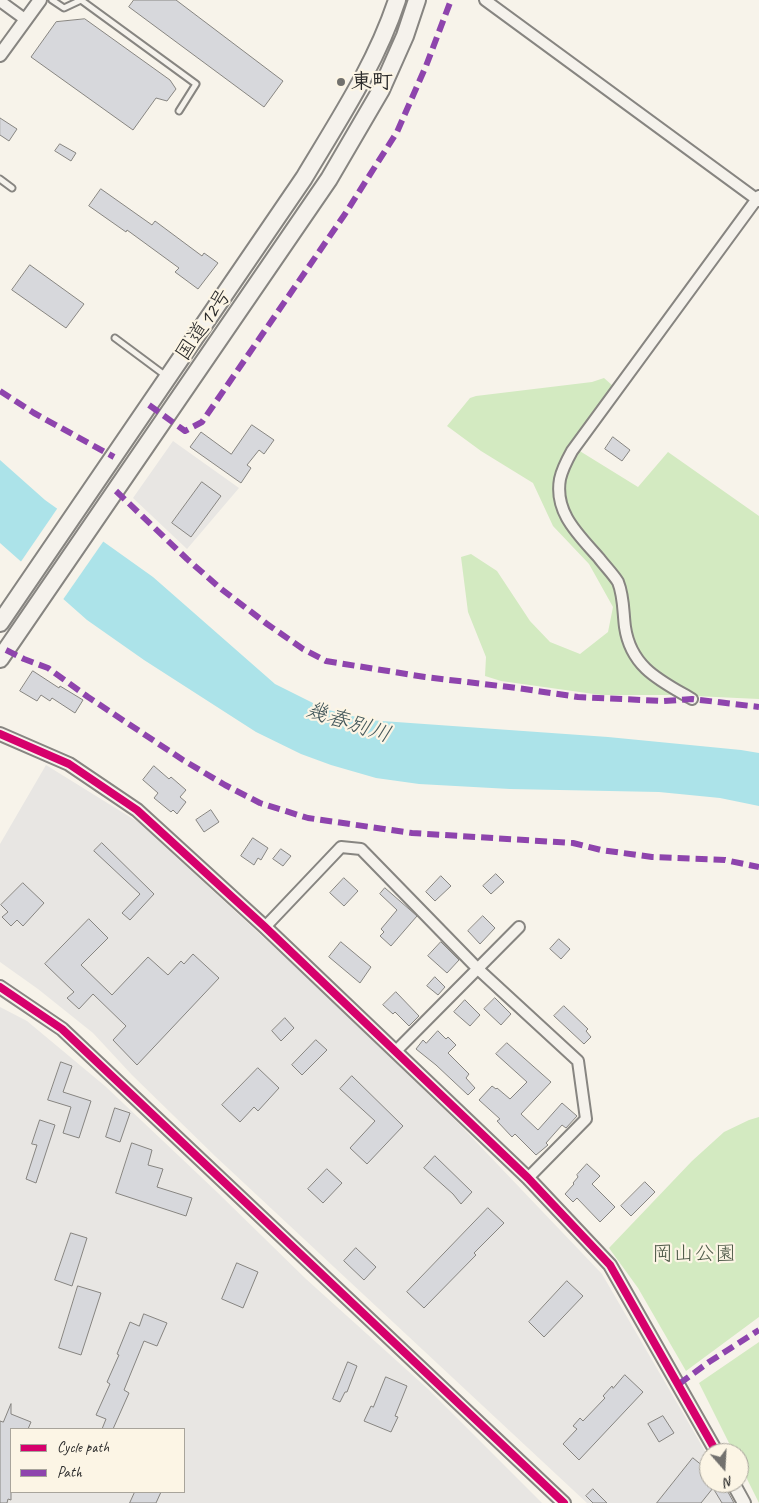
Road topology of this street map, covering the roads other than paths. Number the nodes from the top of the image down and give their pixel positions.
1 (40, 0) edge
2 (52, 0) edge
3 (397, 0) edge
4 (417, 0) edge
5 (485, 0) edge
6 (0, 1) edge
7 (26, 20) junction
8 (0, 55) edge
9 (179, 111) dead end
10 (0, 179) edge
11 (12, 188) dead end
12 (758, 199) edge
13 (115, 338) dead end
14 (168, 377) junction
15 (2, 619) edge
16 (0, 659) edge
17 (692, 700) dead end
18 (0, 734) edge
19 (265, 927) junction
20 (520, 927) dead end
21 (478, 969) junction
22 (0, 987) edge
23 (396, 1051) junction
24 (528, 1178) junction
25 (711, 1443) edge
26 (564, 1503) edge

1 - 7 street
2 - 9 lane
3 - 14 highway, 国道12号
4 - 16 highway, 国道12号
5 - 12 street
6 - 7 street
7 - 8 street
10 - 11 lane
12 - 17 street
13 - 14 lane
14 - 15 highway, 国道12号
18 - 19 street
19 - 21 street
19 - 23 street
20 - 21 street
21 - 23 street
21 - 24 street
22 - 26 street
23 - 24 street
24 - 25 street

